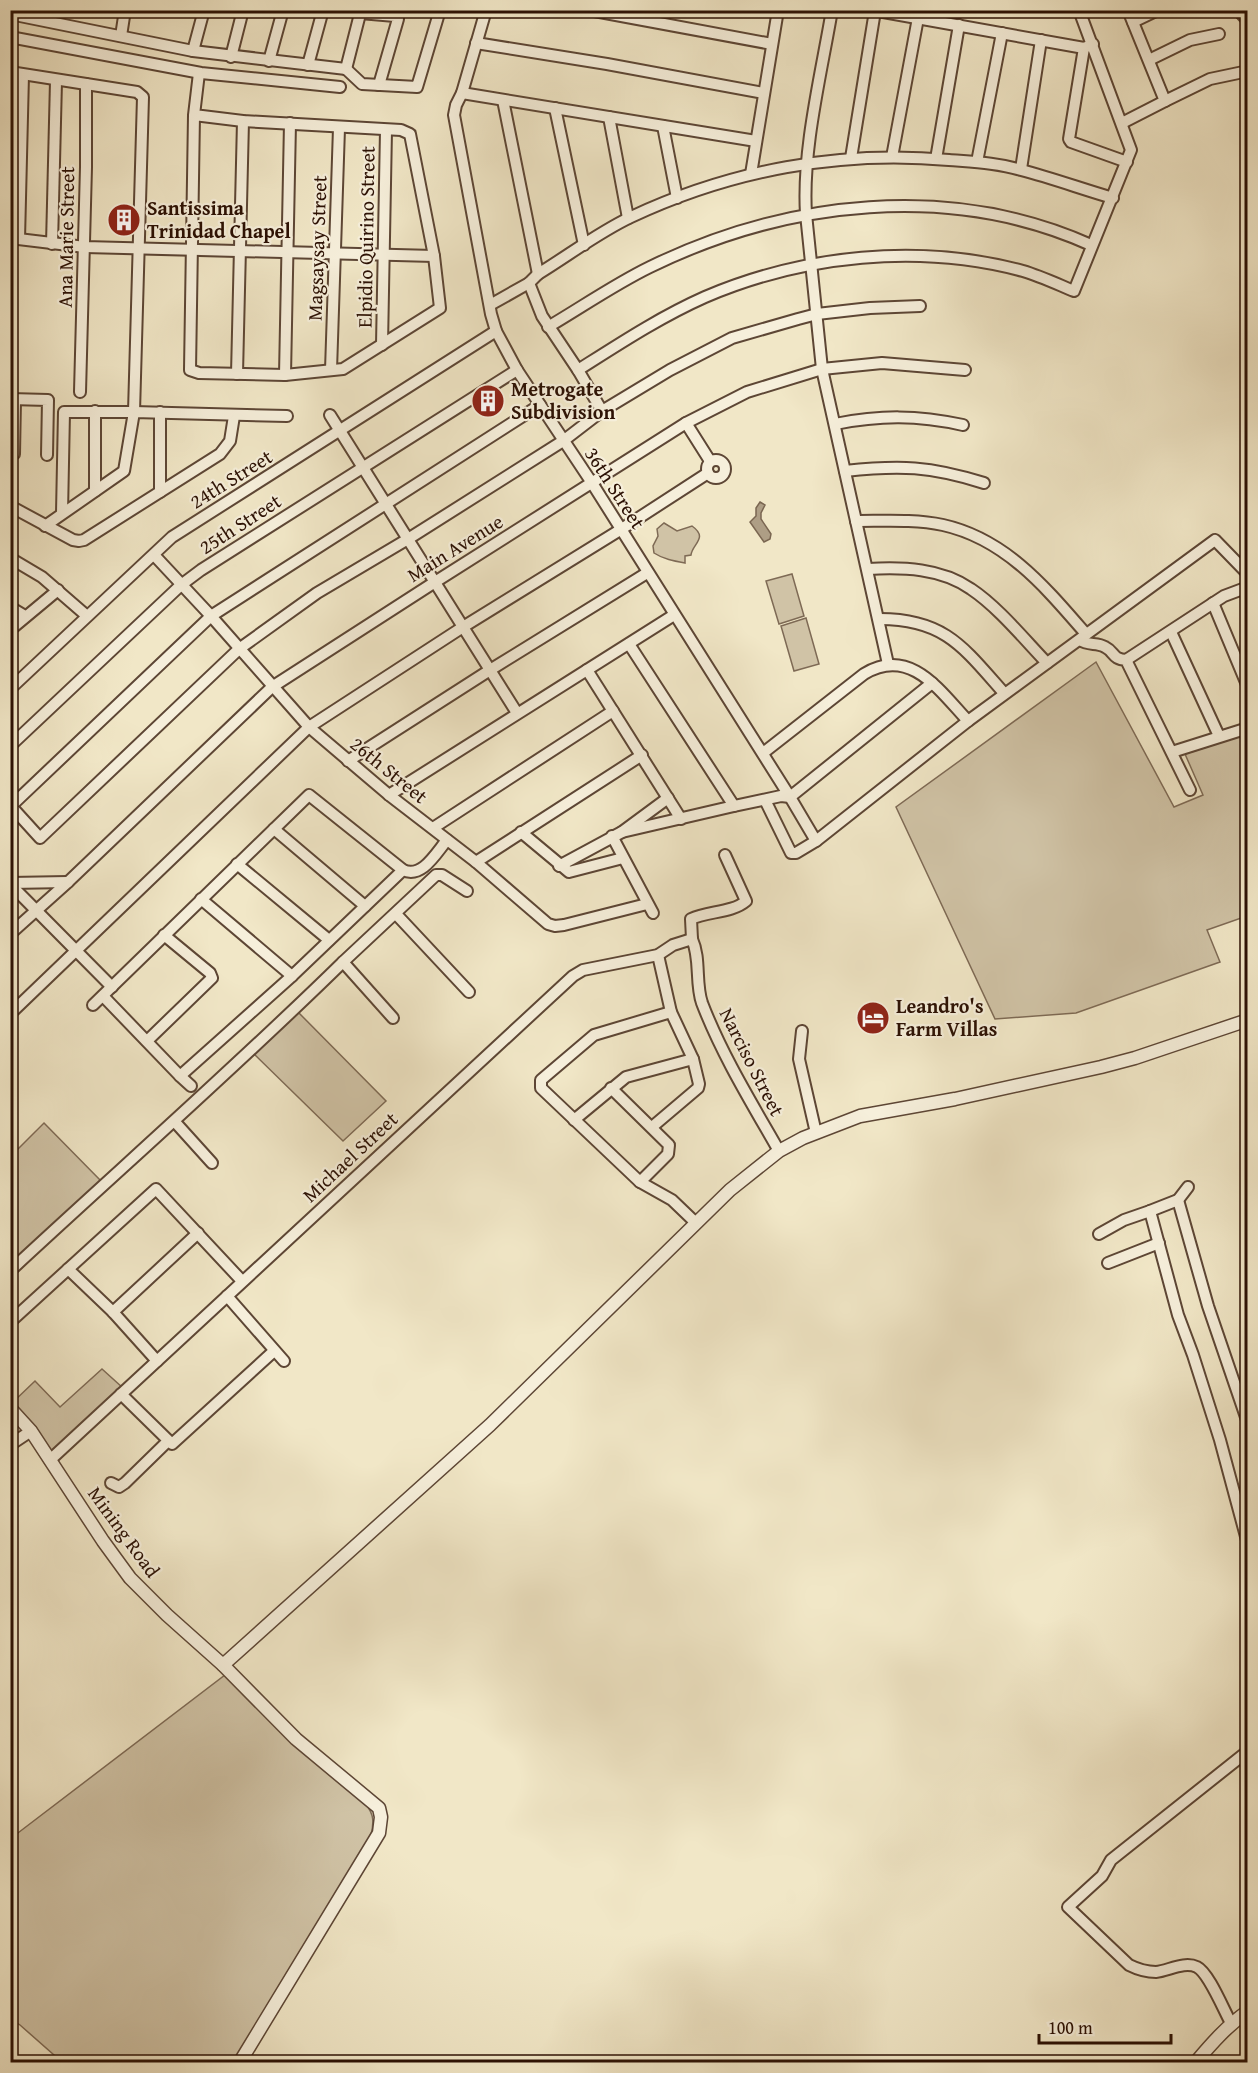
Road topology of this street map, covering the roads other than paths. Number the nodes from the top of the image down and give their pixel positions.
1 (126, 10) edge
2 (204, 10) edge
3 (243, 10) edge
4 (283, 10) edge
5 (323, 10) edge
6 (440, 10) edge
7 (486, 10) edge
8 (590, 10) edge
9 (778, 10) edge
10 (832, 10) edge
11 (1079, 10) edge
12 (1128, 10) edge
13 (1158, 10) edge
14 (1238, 10) edge
15 (874, 11) edge
16 (360, 12) edge
17 (10, 15) edge
18 (46, 16) edge
19 (918, 18) junction
20 (1248, 21) edge
21 (1133, 22) junction
22 (959, 25) junction
23 (1002, 33) junction
24 (1219, 34) dead end
25 (121, 36) junction
26 (10, 37) edge
27 (1041, 40) junction
28 (476, 44) junction
29 (772, 44) junction
30 (1088, 46) junction
31 (194, 51) junction
32 (231, 57) junction
33 (1149, 60) junction
34 (269, 61) junction
35 (308, 65) junction
36 (346, 69) junction
37 (1248, 71) edge
38 (10, 72) edge
39 (199, 73) junction
40 (23, 75) junction
41 (56, 81) junction
42 (86, 84) junction
43 (379, 85) junction
44 (340, 87) dead end
45 (462, 93) junction
46 (764, 93) junction
47 (503, 100) junction
48 (1165, 101) junction
49 (555, 108) junction
50 (194, 115) junction
51 (609, 117) junction
52 (243, 121) junction
53 (290, 123) junction
54 (1122, 123) junction
55 (663, 126) junction
56 (339, 128) junction
57 (386, 130) junction
58 (756, 141) junction
59 (892, 157) junction
60 (851, 158) junction
61 (936, 159) junction
62 (977, 162) junction
63 (1128, 162) junction
64 (806, 163) junction
65 (1021, 169) junction
66 (751, 174) junction
67 (677, 198) junction
68 (1113, 198) junction
69 (806, 214) junction
70 (628, 218) junction
71 (15, 238) edge
72 (52, 244) junction
73 (584, 245) junction
74 (84, 246) junction
75 (1091, 246) junction
76 (139, 248) junction
77 (192, 249) junction
78 (241, 251) junction
79 (289, 252) junction
80 (335, 253) junction
81 (384, 255) junction
82 (434, 256) junction
83 (812, 265) junction
84 (538, 274) junction
85 (529, 283) junction
86 (490, 305) junction
87 (920, 306) dead end
88 (817, 314) junction
89 (548, 327) junction
90 (496, 331) junction
91 (382, 345) junction
92 (822, 369) junction
93 (331, 370) junction
94 (517, 370) junction
95 (578, 370) junction
96 (964, 370) dead end
97 (237, 374) junction
98 (285, 375) junction
99 (80, 392) dead end
100 (13, 400) edge
101 (540, 405) junction
102 (95, 411) junction
103 (602, 411) junction
104 (134, 412) junction
105 (160, 412) junction
106 (330, 415) dead end
107 (234, 416) junction
108 (287, 416) dead end
109 (686, 423) junction
110 (835, 424) junction
111 (963, 425) dead end
112 (340, 431) junction
113 (563, 441) junction
114 (14, 454) dead end
115 (47, 454) dead end
116 (710, 461) junction
117 (363, 467) junction
118 (844, 471) junction
119 (708, 473) junction
120 (592, 483) junction
121 (984, 483) dead end
122 (95, 491) junction
123 (160, 492) junction
124 (386, 503) junction
125 (10, 506) edge
126 (62, 513) junction
127 (856, 521) junction
128 (45, 526) junction
129 (620, 530) junction
130 (408, 539) junction
131 (154, 555) junction
132 (10, 558) edge
133 (868, 569) junction
134 (647, 573) junction
135 (1248, 574) edge
136 (435, 582) junction
137 (181, 585) junction
138 (1248, 587) edge
139 (58, 590) junction
140 (1213, 603) junction
141 (10, 607) edge
142 (674, 615) junction
143 (26, 616) junction
144 (87, 616) junction
145 (211, 616) junction
146 (880, 620) junction
147 (463, 627) junction
148 (10, 630) edge
149 (1171, 632) junction
150 (1083, 637) junction
151 (629, 644) junction
152 (238, 649) junction
153 (1126, 660) junction
154 (1047, 663) junction
155 (888, 664) junction
156 (490, 670) junction
157 (587, 670) junction
158 (932, 683) junction
159 (272, 687) junction
160 (1248, 687) edge
161 (10, 689) edge
162 (1004, 693) junction
163 (613, 711) junction
164 (517, 713) junction
165 (968, 720) junction
166 (309, 727) junction
167 (1248, 728) edge
168 (1219, 736) junction
169 (10, 746) edge
170 (1172, 752) junction
171 (763, 753) junction
172 (642, 755) junction
173 (348, 762) junction
174 (1190, 790) dead end
175 (389, 795) junction
176 (790, 797) junction
177 (669, 798) junction
178 (765, 800) junction
179 (11, 805) edge
180 (734, 806) junction
181 (681, 819) junction
182 (433, 828) junction
183 (274, 829) junction
184 (521, 832) junction
185 (617, 834) junction
186 (447, 840) junction
187 (816, 841) junction
188 (725, 855) dead end
189 (623, 858) junction
190 (476, 862) junction
191 (237, 864) junction
192 (559, 866) junction
193 (403, 870) junction
194 (68, 882) junction
195 (10, 883) edge
196 (467, 891) dead end
197 (201, 899) junction
198 (365, 906) junction
199 (37, 910) junction
200 (396, 914) junction
201 (10, 925) edge
202 (11, 934) edge
203 (164, 935) junction
204 (692, 939) junction
205 (329, 940) junction
206 (77, 951) junction
207 (658, 955) junction
208 (343, 963) junction
209 (292, 976) junction
210 (112, 987) junction
211 (469, 992) dead end
212 (103, 996) junction
213 (93, 1005) dead end
214 (671, 1011) junction
215 (10, 1014) edge
216 (393, 1018) dead end
217 (1248, 1020) edge
218 (802, 1031) dead end
219 (147, 1041) junction
220 (693, 1059) junction
221 (180, 1076) junction
222 (191, 1086) dead end
223 (611, 1088) junction
224 (574, 1120) junction
225 (175, 1122) junction
226 (652, 1127) junction
227 (816, 1132) junction
228 (779, 1151) junction
229 (212, 1163) dead end
230 (640, 1182) junction
231 (1188, 1187) dead end
232 (1178, 1200) junction
233 (1150, 1211) junction
234 (696, 1224) junction
235 (198, 1233) junction
236 (1100, 1234) dead end
237 (1160, 1243) junction
238 (1108, 1263) dead end
239 (68, 1269) junction
240 (10, 1271) edge
241 (242, 1281) junction
242 (227, 1296) junction
243 (113, 1312) junction
244 (10, 1322) edge
245 (274, 1351) junction
246 (157, 1361) junction
247 (284, 1361) dead end
248 (121, 1394) junction
249 (10, 1408) edge
250 (1248, 1424) edge
251 (31, 1431) junction
252 (168, 1441) junction
253 (10, 1445) edge
254 (50, 1460) junction
255 (111, 1483) dead end
256 (1248, 1544) edge
257 (223, 1665) junction
258 (1248, 1751) edge
259 (1248, 2011) edge
260 (1231, 2023) junction
261 (240, 2062) edge
262 (1196, 2062) edge

1 - 25 street
2 - 31 street
3 - 32 street
4 - 34 street
5 - 35 street
6 - 43 street
7 - 28 street, 36th Street
8 - 29 street
9 - 29 street
10 - 64 street
11 - 30 street
12 - 21 street
13 - 21 street
14 - 20 street
15 - 19 street
15 - 60 street
16 - 36 street
16 - 43 street
17 - 18 street
18 - 25 street
19 - 22 street
19 - 59 street
21 - 33 street
22 - 23 street
22 - 61 street
23 - 27 street
23 - 62 street
24 - 33 street
25 - 31 street
26 - 39 street
27 - 30 street
27 - 65 street
28 - 45 street, 36th Street
28 - 46 street
29 - 46 street
30 - 54 street
30 - 63 street
31 - 32 street
32 - 34 street
33 - 48 street
34 - 35 street
35 - 36 street
36 - 43 street
37 - 48 street
38 - 40 street
39 - 44 street
39 - 50 street
40 - 41 street
40 - 71 street
41 - 42 street
41 - 72 street
42 - 74 street, Ana Marie Street
42 - 76 street
45 - 47 street
45 - 86 street, 36th Street
46 - 58 street
47 - 49 street
47 - 84 street
48 - 54 street
49 - 51 street
49 - 73 street
50 - 52 street
50 - 77 street
51 - 55 street
51 - 70 street
52 - 53 street
52 - 78 street
53 - 56 street
53 - 79 street
54 - 63 street
55 - 58 street
55 - 67 street
56 - 57 street
56 - 80 street, Magsaysay Street
57 - 81 street, Elpidio Quirino Street
57 - 82 street
58 - 66 street
59 - 60 street
59 - 61 street
60 - 64 street
61 - 62 street
62 - 65 street
63 - 68 street
64 - 66 street
64 - 69 street
65 - 68 street
66 - 67 street
67 - 70 street
68 - 75 street
69 - 75 street
69 - 83 street
69 - 89 street
70 - 73 street
71 - 72 street
72 - 74 street
73 - 84 street
74 - 76 street
74 - 99 street, Ana Marie Street
75 - 83 street
76 - 77 street
76 - 104 street
77 - 78 street
77 - 97 street
78 - 79 street
78 - 97 street
79 - 80 street
79 - 98 street
80 - 81 street
80 - 93 street, Magsaysay Street
81 - 82 street
81 - 91 street, Elpidio Quirino Street
82 - 91 street
83 - 88 street
83 - 95 street
84 - 85 street
85 - 86 street
85 - 89 street
86 - 90 street, 36th Street
87 - 88 street
88 - 92 street
88 - 103 street
89 - 95 street
90 - 94 street, 36th Street
90 - 112 street, 24th Street
91 - 93 street
92 - 96 street, Main Avenue
92 - 109 street, Main Avenue
92 - 110 street
93 - 98 street
94 - 101 street, 36th Street
94 - 117 street, 25th Street
95 - 103 street
97 - 98 street
100 - 114 street
100 - 115 street
101 - 113 street, 36th Street
101 - 124 street
102 - 104 street
102 - 122 street
102 - 126 street
103 - 113 street
104 - 105 street
104 - 122 street
105 - 107 street
105 - 123 street
106 - 112 street
107 - 108 street
107 - 123 street
109 - 116 street
109 - 120 street, Main Avenue
110 - 111 street
110 - 118 street
112 - 117 street
112 - 131 street, 24th Street
113 - 120 street, 36th Street
113 - 130 street
116 - 119 street
116 - 119 street
117 - 124 street
117 - 137 street, 25th Street
118 - 121 street
118 - 127 street
119 - 129 street
120 - 129 street, 36th Street
120 - 136 street, Main Avenue
122 - 126 street
123 - 128 street
124 - 130 street
124 - 145 street
125 - 128 street
126 - 128 street
127 - 133 street
127 - 150 street
129 - 134 street, 36th Street
129 - 147 street
130 - 136 street
130 - 152 street
131 - 137 street, 26th Street
131 - 144 street, 24th Street
132 - 139 street
133 - 146 street
133 - 154 street
134 - 142 street, 36th Street
134 - 156 street
135 - 150 street
136 - 147 street
136 - 159 street, Main Avenue
137 - 145 street, 26th Street
137 - 169 street, 25th Street
138 - 140 street
139 - 143 street
139 - 144 street
140 - 149 street
140 - 160 street
141 - 143 street
142 - 151 street
142 - 171 street, 36th Street
143 - 148 street
144 - 161 street, 24th Street
145 - 152 street, 26th Street
145 - 179 street
146 - 155 street
146 - 162 street
147 - 156 street
147 - 166 street
149 - 153 street
149 - 168 street
150 - 153 street
150 - 154 street
151 - 157 street
151 - 180 street
152 - 159 street, 26th Street
152 - 179 street
153 - 170 street
154 - 162 street
155 - 158 street
155 - 171 street
156 - 164 street
156 - 173 street
157 - 163 street
157 - 164 street
158 - 165 street
158 - 176 street
159 - 166 street, 26th Street
159 - 194 street, Main Avenue
162 - 165 street
163 - 172 street
163 - 182 street
164 - 175 street
165 - 187 street
166 - 173 street, 26th Street
166 - 206 street
167 - 168 street
168 - 170 street
170 - 174 street
171 - 176 street, 36th Street
172 - 177 street
172 - 184 street
173 - 175 street, 26th Street
175 - 182 street, 26th Street
176 - 178 street
176 - 187 street, 36th Street
177 - 181 street
177 - 185 street
178 - 180 street
178 - 187 street
180 - 181 street
181 - 185 street
182 - 186 street, 26th Street
183 - 191 street
183 - 193 street
183 - 198 street
184 - 190 street
184 - 192 street
185 - 189 street
185 - 192 street
186 - 190 street, 26th Street
186 - 193 street
188 - 204 street
189 - 190 street, 26th Street
189 - 192 street
191 - 197 street
191 - 205 street
193 - 198 street
194 - 195 street
194 - 199 street, Main Avenue
195 - 199 street
196 - 200 street
197 - 203 street
197 - 209 street
198 - 205 street
199 - 202 street, Main Avenue
199 - 206 street
200 - 208 street
200 - 211 street
201 - 202 street
203 - 210 street
203 - 219 street
204 - 207 street, Michael Street
204 - 228 street, Narciso Street
205 - 209 street
206 - 210 street
206 - 215 street
207 - 214 street
207 - 241 street, Michael Street
208 - 216 street
208 - 225 street
209 - 221 street
210 - 212 street
212 - 213 street
212 - 219 street
214 - 220 street
214 - 224 street
217 - 227 street
218 - 227 street
219 - 221 street
220 - 223 street
220 - 226 street
221 - 222 street
223 - 224 street
223 - 226 street
224 - 230 street
225 - 229 street
225 - 240 street
226 - 230 street
227 - 228 street
228 - 234 street
230 - 234 street
231 - 232 street
232 - 233 street
232 - 250 street
233 - 236 street
233 - 237 street
234 - 257 street
235 - 239 street
235 - 241 street
235 - 243 street
237 - 238 street
237 - 256 street
239 - 243 street
239 - 244 street
241 - 242 street, Michael Street
242 - 245 street
242 - 246 street, Michael Street
243 - 246 street
245 - 247 street
245 - 252 street
246 - 248 street, Michael Street
248 - 252 street
248 - 254 street, Michael Street
249 - 251 street, Mining Road
251 - 253 street
251 - 254 street, Mining Road
252 - 255 street
254 - 257 street, Mining Road
257 - 261 street, Mining Road
258 - 260 street
259 - 260 street
260 - 262 street

